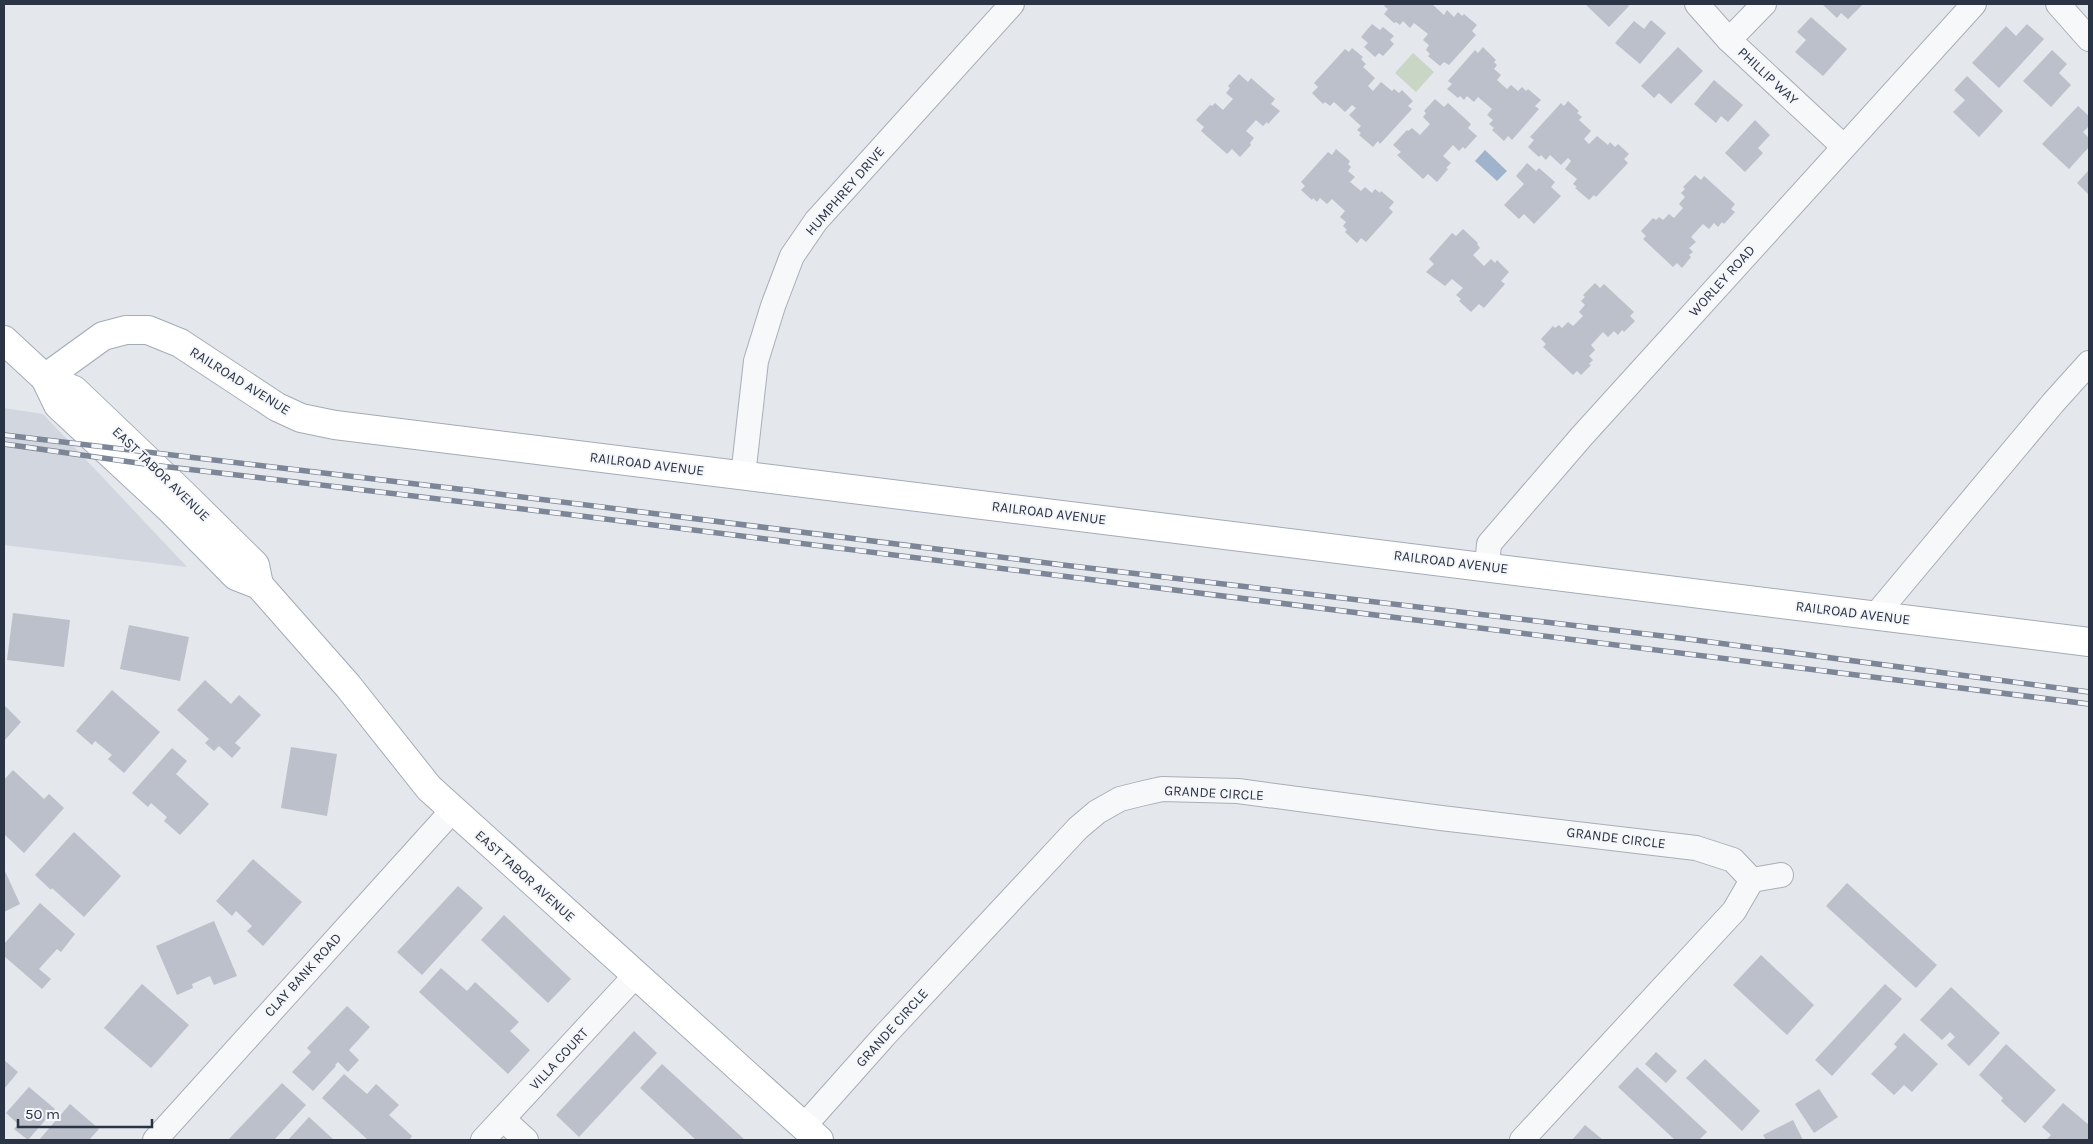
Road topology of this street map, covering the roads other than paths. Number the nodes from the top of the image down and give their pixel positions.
1 (1012, 4) edge
2 (1697, 4) edge
3 (1764, 4) edge
4 (1974, 4) edge
5 (2058, 4) edge
6 (2089, 39) edge
7 (1729, 40) junction
8 (1843, 146) junction
9 (4, 340) edge
10 (2089, 363) edge
11 (45, 378) junction
12 (743, 476) junction
13 (1487, 566) junction
14 (1875, 616) junction
15 (2089, 642) edge
16 (452, 811) junction
17 (1781, 875) dead end
18 (1752, 880) junction
19 (635, 976) junction
20 (503, 1119) junction
21 (811, 1133) edge
22 (155, 1140) edge
23 (483, 1140) edge
24 (526, 1140) edge
25 (1522, 1140) edge

1 - 12 street, HUMPHREY DRIVE
2 - 7 street, PHILLIP WAY
3 - 7 street
4 - 8 street, WORLEY ROAD
5 - 6 street
7 - 8 street, PHILLIP WAY
8 - 13 street, WORLEY ROAD
9 - 11 main road, EAST TABOR AVENUE
10 - 14 street
11 - 12 main road, RAILROAD AVENUE
11 - 16 main road, EAST TABOR AVENUE
12 - 13 main road, RAILROAD AVENUE
13 - 14 main road, RAILROAD AVENUE
14 - 15 main road, RAILROAD AVENUE
16 - 19 main road, EAST TABOR AVENUE
16 - 22 street, CLAY BANK ROAD
17 - 18 street
18 - 21 street, GRANDE CIRCLE
18 - 25 street
19 - 20 street, VILLA COURT
19 - 21 main road, EAST TABOR AVENUE
20 - 23 street, VILLA COURT
20 - 24 street

